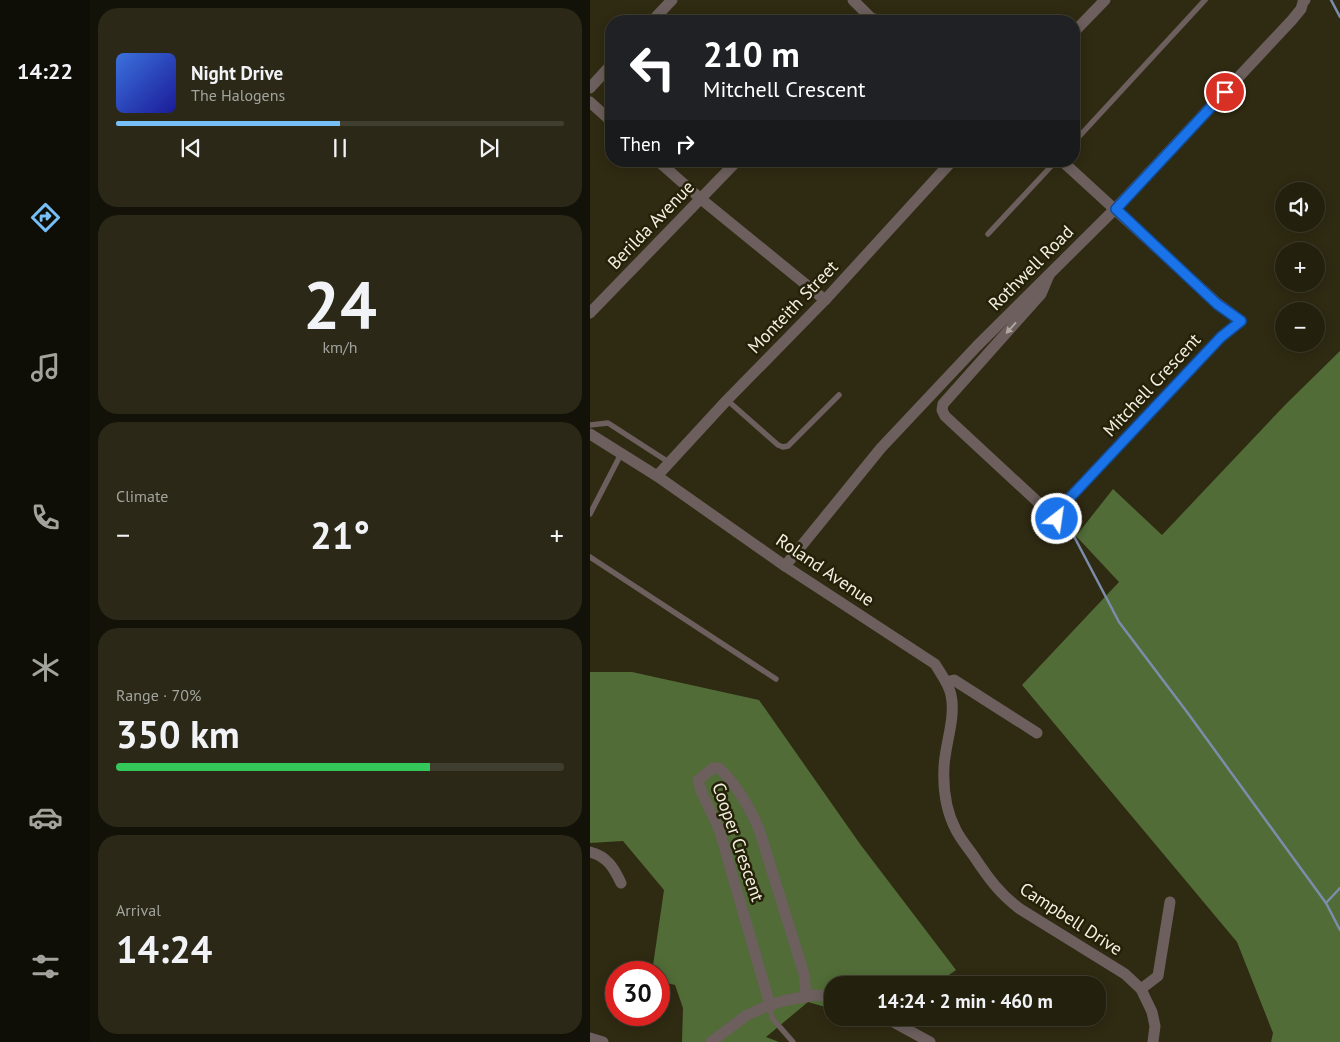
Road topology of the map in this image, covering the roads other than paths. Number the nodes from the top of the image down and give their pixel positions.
1 (672, 0) edge
2 (853, 0) edge
3 (1105, 0) edge
4 (1206, 0) edge
5 (1303, 1) edge
6 (658, 15) edge
7 (868, 15) edge
8 (1080, 26) edge
9 (605, 72) edge
10 (590, 88) edge
11 (590, 102) edge
12 (605, 116) edge
13 (1080, 136) edge
14 (665, 167) edge
15 (731, 167) edge
16 (947, 167) edge
17 (1050, 167) edge
18 (1069, 167) edge
19 (701, 199) junction
20 (1116, 209) junction
21 (988, 234) dead end
22 (1049, 275) junction
23 (825, 300) junction
24 (590, 313) edge
25 (839, 394) dead end
26 (727, 400) junction
27 (590, 425) edge
28 (590, 434) edge
29 (621, 454) junction
30 (670, 463) junction
31 (657, 476) junction
32 (1055, 508) junction
33 (590, 514) edge
34 (1058, 530) dead end
35 (590, 557) edge
36 (785, 566) junction
37 (776, 679) dead end
38 (946, 682) junction
39 (1037, 734) dead end
40 (590, 852) edge
41 (621, 883) dead end
42 (1170, 902) dead end
43 (1141, 989) junction
44 (824, 996) edge
45 (806, 997) junction
46 (770, 1005) junction
47 (901, 1026) edge
48 (590, 1038) edge
49 (603, 1042) edge
50 (711, 1042) edge
51 (793, 1042) edge
52 (930, 1042) edge
53 (1153, 1042) edge

1 - 6 street
2 - 7 street
3 - 8 street
4 - 13 lane
5 - 20 street, Rothwell Road
9 - 10 street
11 - 12 street
14 - 19 street
15 - 19 street, Berilda Avenue
16 - 23 street, Monteith Street
17 - 21 lane
18 - 20 street
19 - 23 street
19 - 24 street, Berilda Avenue
20 - 22 street, Rothwell Road
20 - 32 street, Mitchell Crescent
22 -> 32 street
22 - 36 street, Rothwell Road
23 - 26 street, Monteith Street
25 - 26 lane
26 - 30 street, Monteith Street
27 - 30 lane
28 - 29 street, Roland Avenue
29 - 31 street, Roland Avenue
29 - 33 lane
30 - 31 street, Monteith Street
31 - 36 street, Roland Avenue
32 - 34 street
35 - 37 lane
36 - 38 street, Roland Avenue
38 - 39 street
38 - 43 street, Campbell Drive
40 - 41 street
42 - 43 street
43 - 53 street, Campbell Drive
44 - 45 street
45 - 46 street
45 - 46 street, Cooper Crescent
46 - 50 street
46 - 51 lane
47 - 52 street
48 - 49 street

